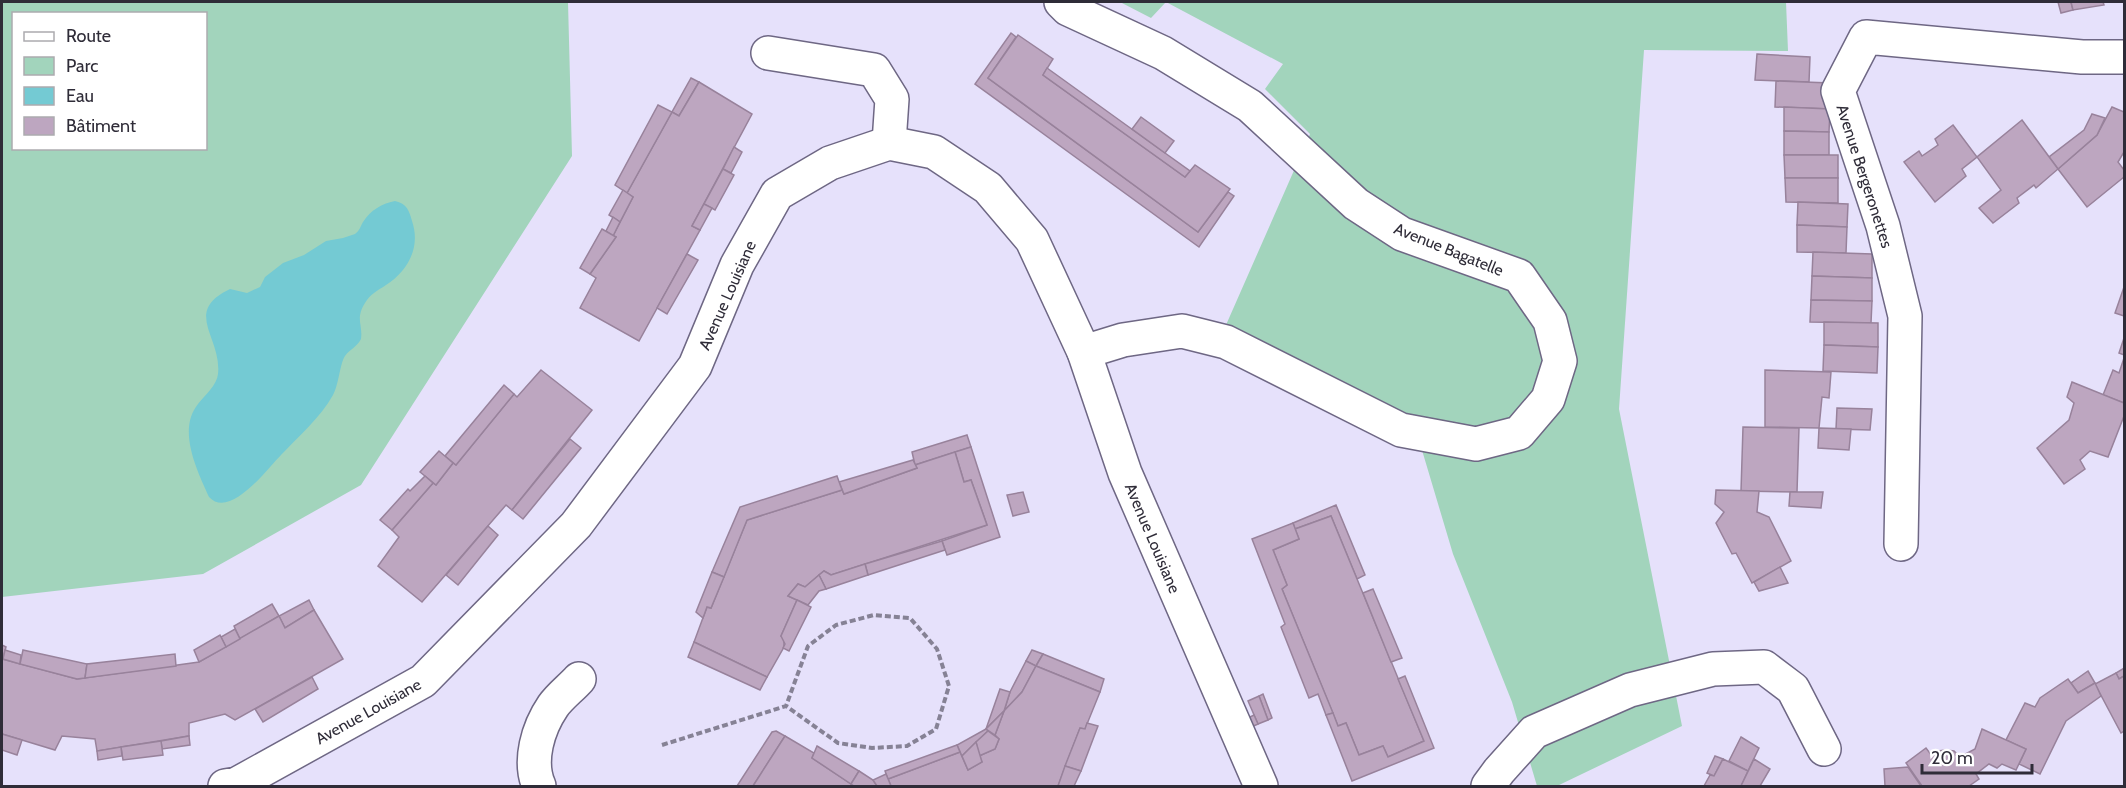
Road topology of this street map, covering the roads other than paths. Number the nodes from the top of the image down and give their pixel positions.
1 (1061, 2) edge
2 (768, 53) dead end
3 (2124, 57) edge
4 (889, 143) junction
5 (1084, 352) junction
6 (1901, 544) dead end
7 (579, 679) dead end
8 (1824, 749) dead end
9 (225, 786) edge
10 (539, 786) edge
11 (1261, 786) edge
12 (1488, 786) edge

1 - 5 street, Avenue Bagatelle
2 - 4 street
3 - 6 street, Avenue Bergeronettes
4 - 5 street, Avenue Louisiane
4 - 9 street, Avenue Louisiane
5 - 11 street, Avenue Louisiane
7 - 10 street
8 - 12 street

